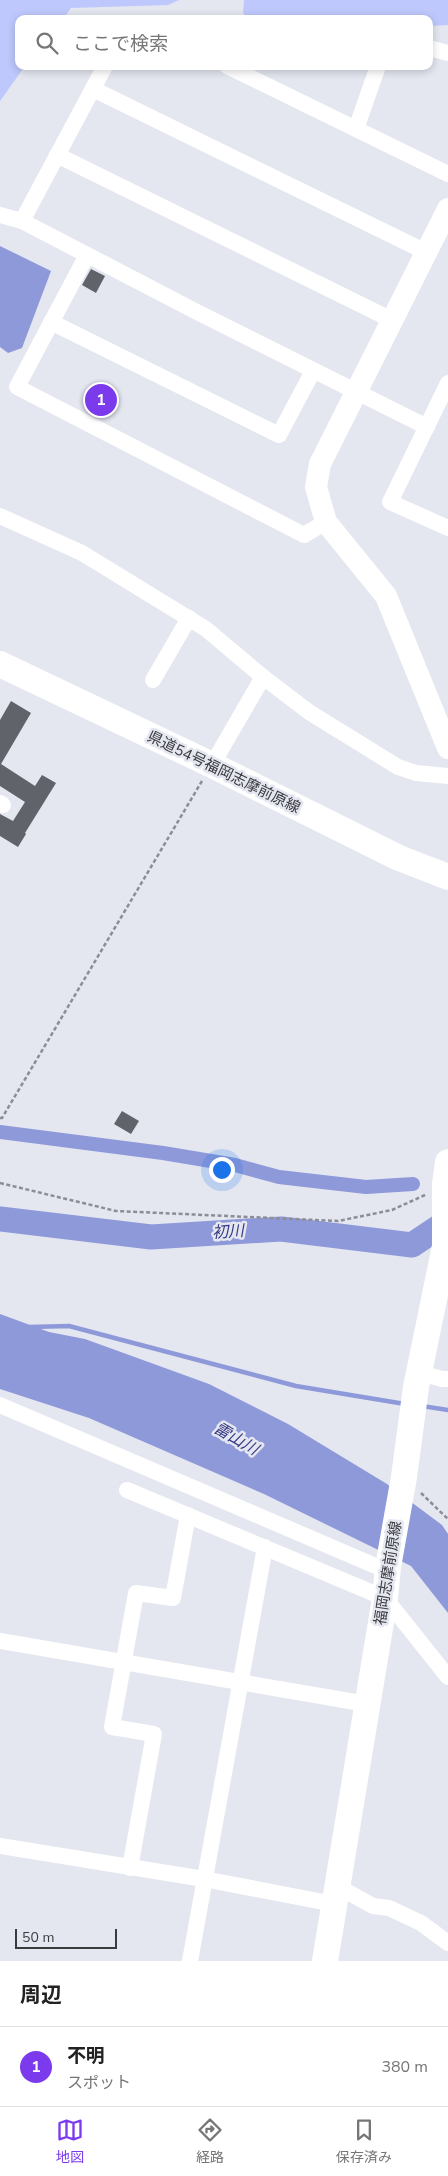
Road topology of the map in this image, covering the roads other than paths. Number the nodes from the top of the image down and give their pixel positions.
1 (433, 49) edge
2 (448, 53) edge
3 (103, 70) edge
4 (235, 70) edge
5 (377, 70) edge
6 (92, 89) junction
7 (356, 129) junction
8 (58, 155) junction
9 (448, 174) edge
10 (448, 209) edge
11 (0, 214) edge
12 (22, 221) junction
13 (426, 252) junction
14 (87, 255) junction
15 (392, 320) junction
16 (51, 322) junction
17 (313, 371) junction
18 (448, 383) edge
19 (356, 392) junction
20 (427, 426) junction
21 (0, 516) edge
22 (326, 522) junction
23 (448, 528) edge
24 (189, 618) junction
25 (0, 664) edge
26 (262, 677) junction
27 (153, 680) dead end
28 (448, 748) edge
29 (212, 765) junction
30 (448, 776) edge
31 (448, 877) edge
32 (446, 1173) edge
33 (446, 1246) edge
34 (448, 1379) edge
35 (418, 1380) junction
36 (0, 1405) edge
37 (127, 1490) dead end
38 (188, 1515) junction
39 (265, 1547) junction
40 (388, 1568) junction
41 (385, 1598) junction
42 (0, 1641) edge
43 (125, 1663) junction
44 (448, 1677) edge
45 (241, 1682) junction
46 (366, 1704) junction
47 (0, 1846) edge
48 (130, 1868) junction
49 (204, 1879) junction
50 (336, 1895) junction
51 (448, 1943) edge
52 (190, 1961) edge
53 (325, 1961) edge

1 - 2 street
3 - 6 street
4 - 7 street
5 - 7 street
6 - 8 street
6 - 13 street
7 - 9 street
8 - 12 street
8 - 15 street
10 - 13 street
11 - 12 street
12 - 14 street
13 - 15 street
14 - 16 street
14 - 17 street
15 - 19 street
16 - 17 street
16 - 22 street
17 - 19 street
18 - 20 street
19 - 20 street
19 - 22 street
20 - 23 street
21 - 24 street
22 - 28 street
24 - 26 street
24 - 27 street
25 - 29 main road, 県道54号福岡志摩前原線
26 - 29 street
26 - 30 street
29 - 31 main road, 県道54号福岡志摩前原線
32 - 33 main road, 福岡志摩前原線
33 - 35 main road, 福岡志摩前原線
34 - 35 street
35 - 40 main road, 福岡志摩前原線
36 - 40 street
37 - 38 street
38 - 39 street
38 - 43 street
39 - 41 street
39 - 45 street
40 - 41 main road, 福岡志摩前原線
41 - 44 street
41 - 46 main road, 福岡志摩前原線
42 - 43 street
43 - 45 street
43 - 48 street
45 - 46 street
45 - 49 street
46 - 50 main road, 福岡志摩前原線
47 - 48 street
48 - 49 street
49 - 50 street
49 - 52 street
50 - 51 street
50 - 53 main road, 福岡志摩前原線

